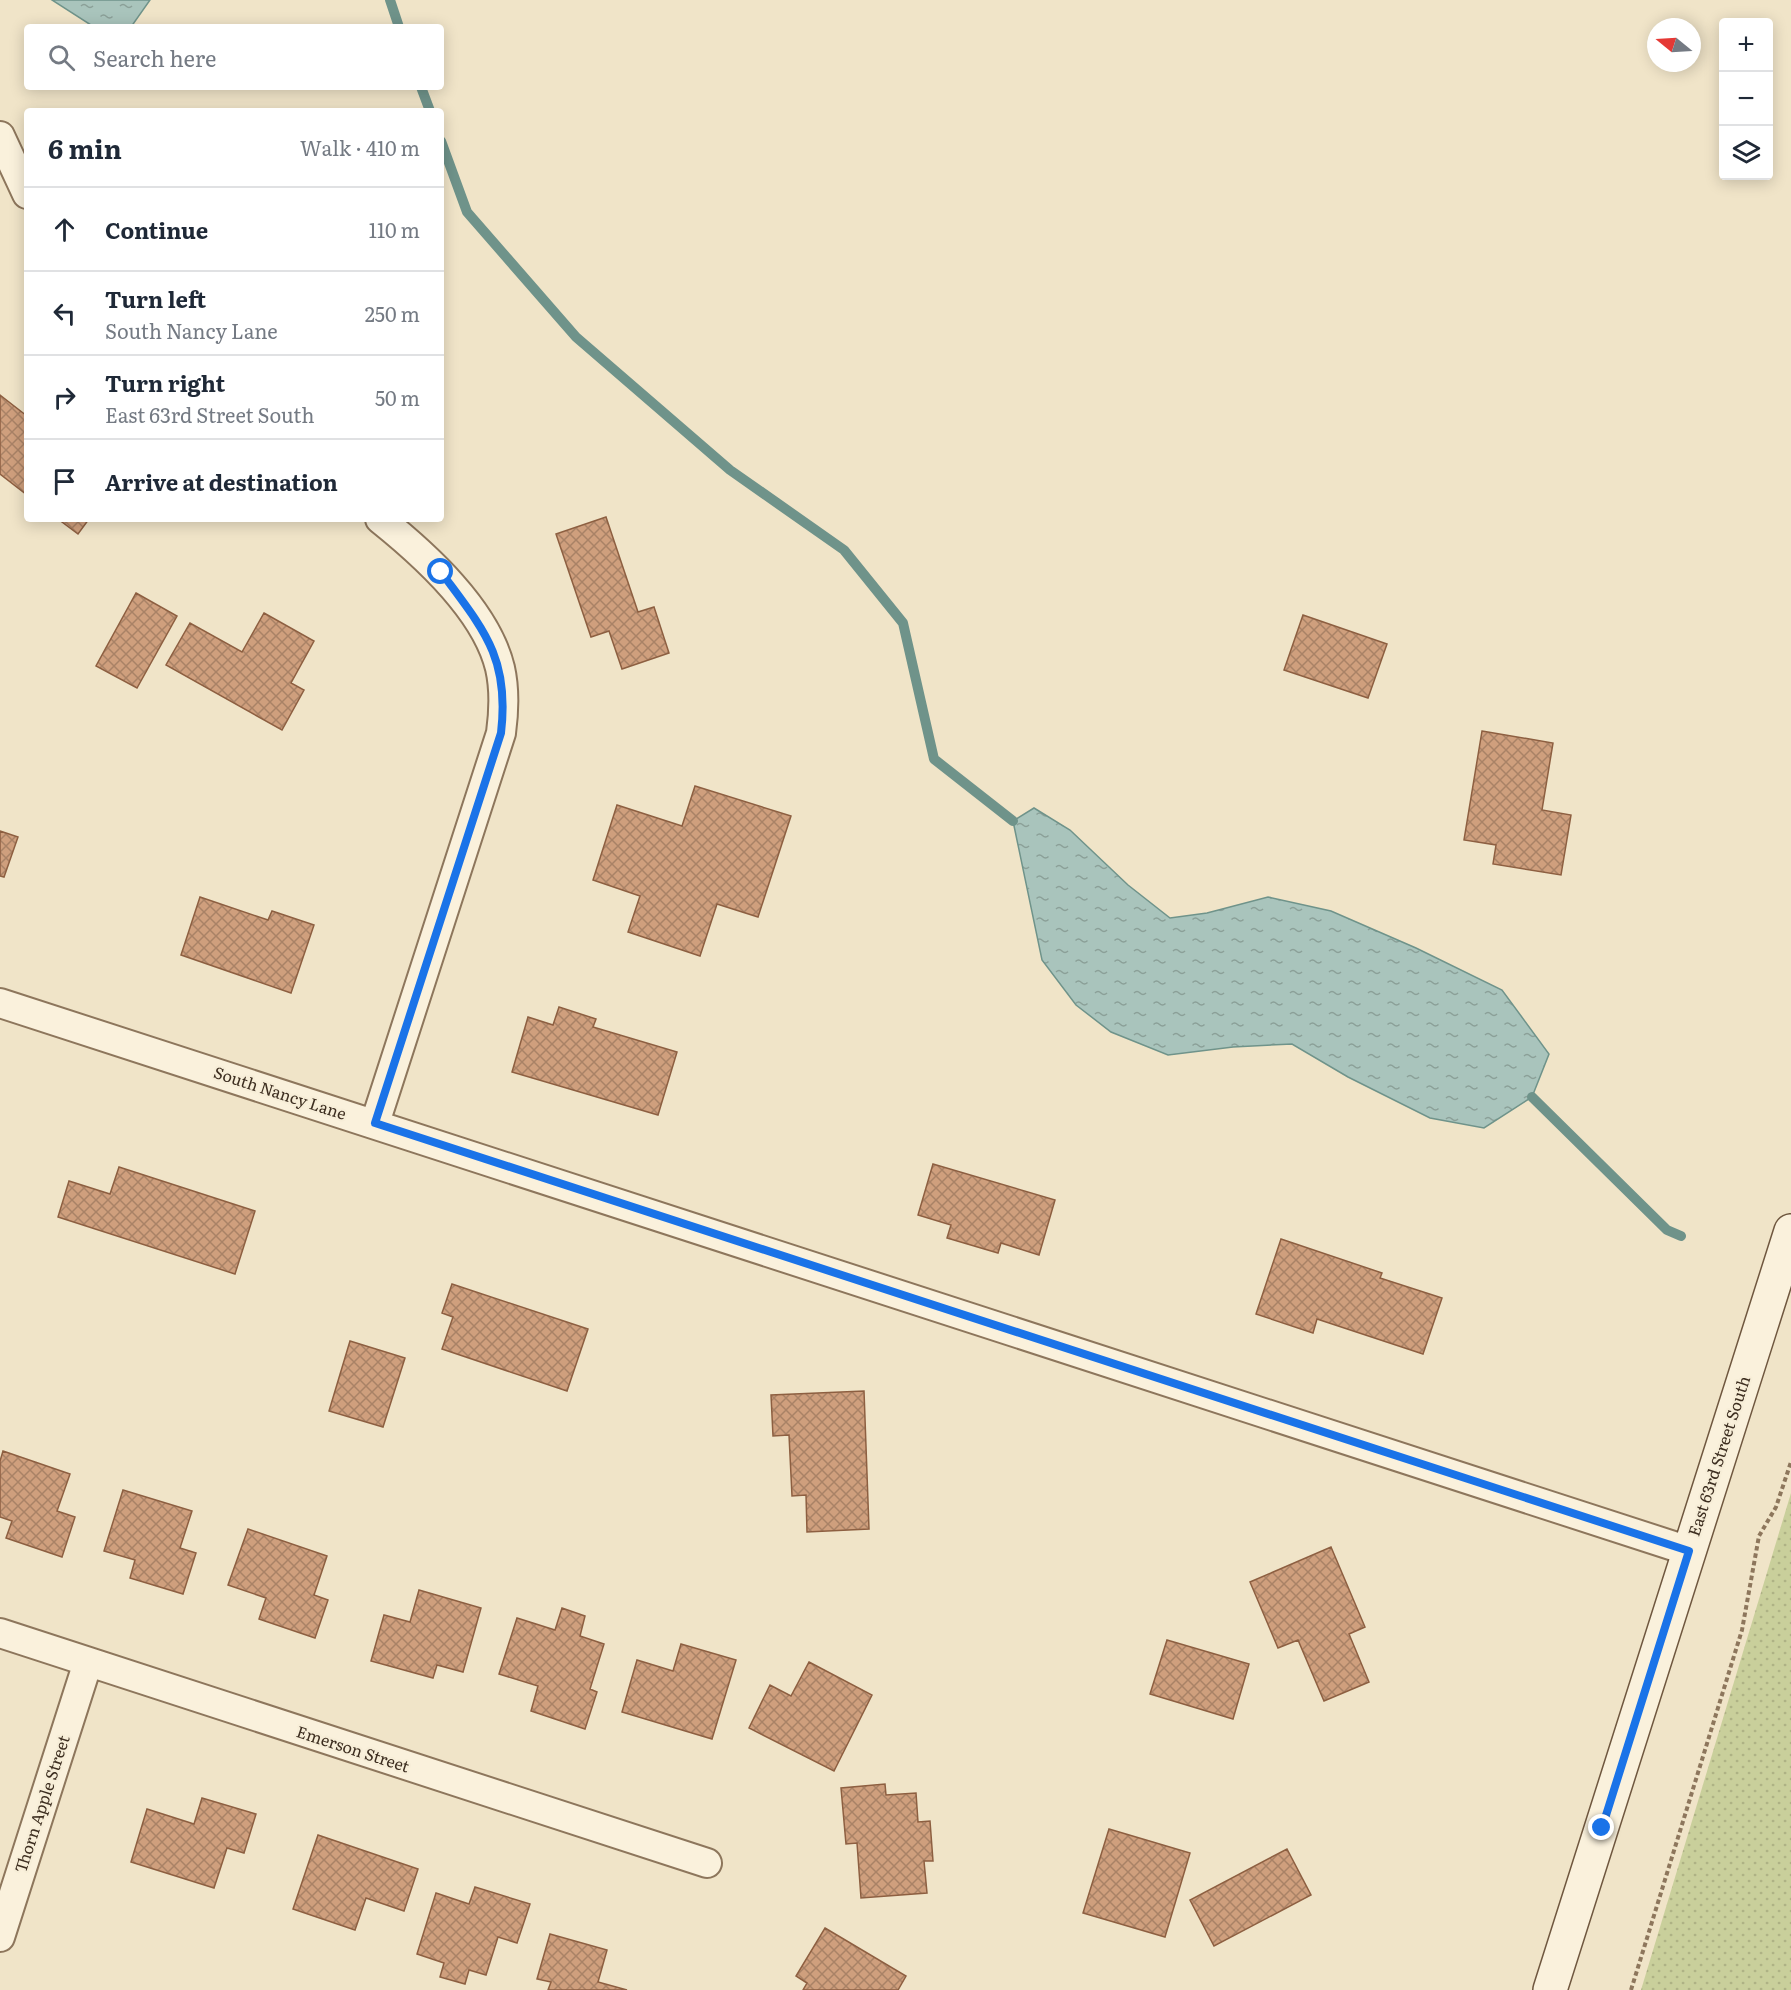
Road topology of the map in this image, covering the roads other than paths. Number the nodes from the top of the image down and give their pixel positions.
1 (0, 136) edge
2 (24, 188) edge
3 (383, 522) edge
4 (0, 1003) edge
5 (375, 1123) junction
6 (1791, 1231) edge
7 (1689, 1551) junction
8 (0, 1632) edge
9 (88, 1662) junction
10 (707, 1863) dead end
11 (0, 1937) edge
12 (1550, 1990) edge

1 - 2 street
3 - 5 street
4 - 5 street, South Nancy Lane
5 - 7 street, South Nancy Lane
6 - 7 main road, East 63rd Street South
7 - 12 main road, East 63rd Street South
8 - 9 street, Emerson Street
9 - 10 street, Emerson Street
9 - 11 street, Thorn Apple Street

